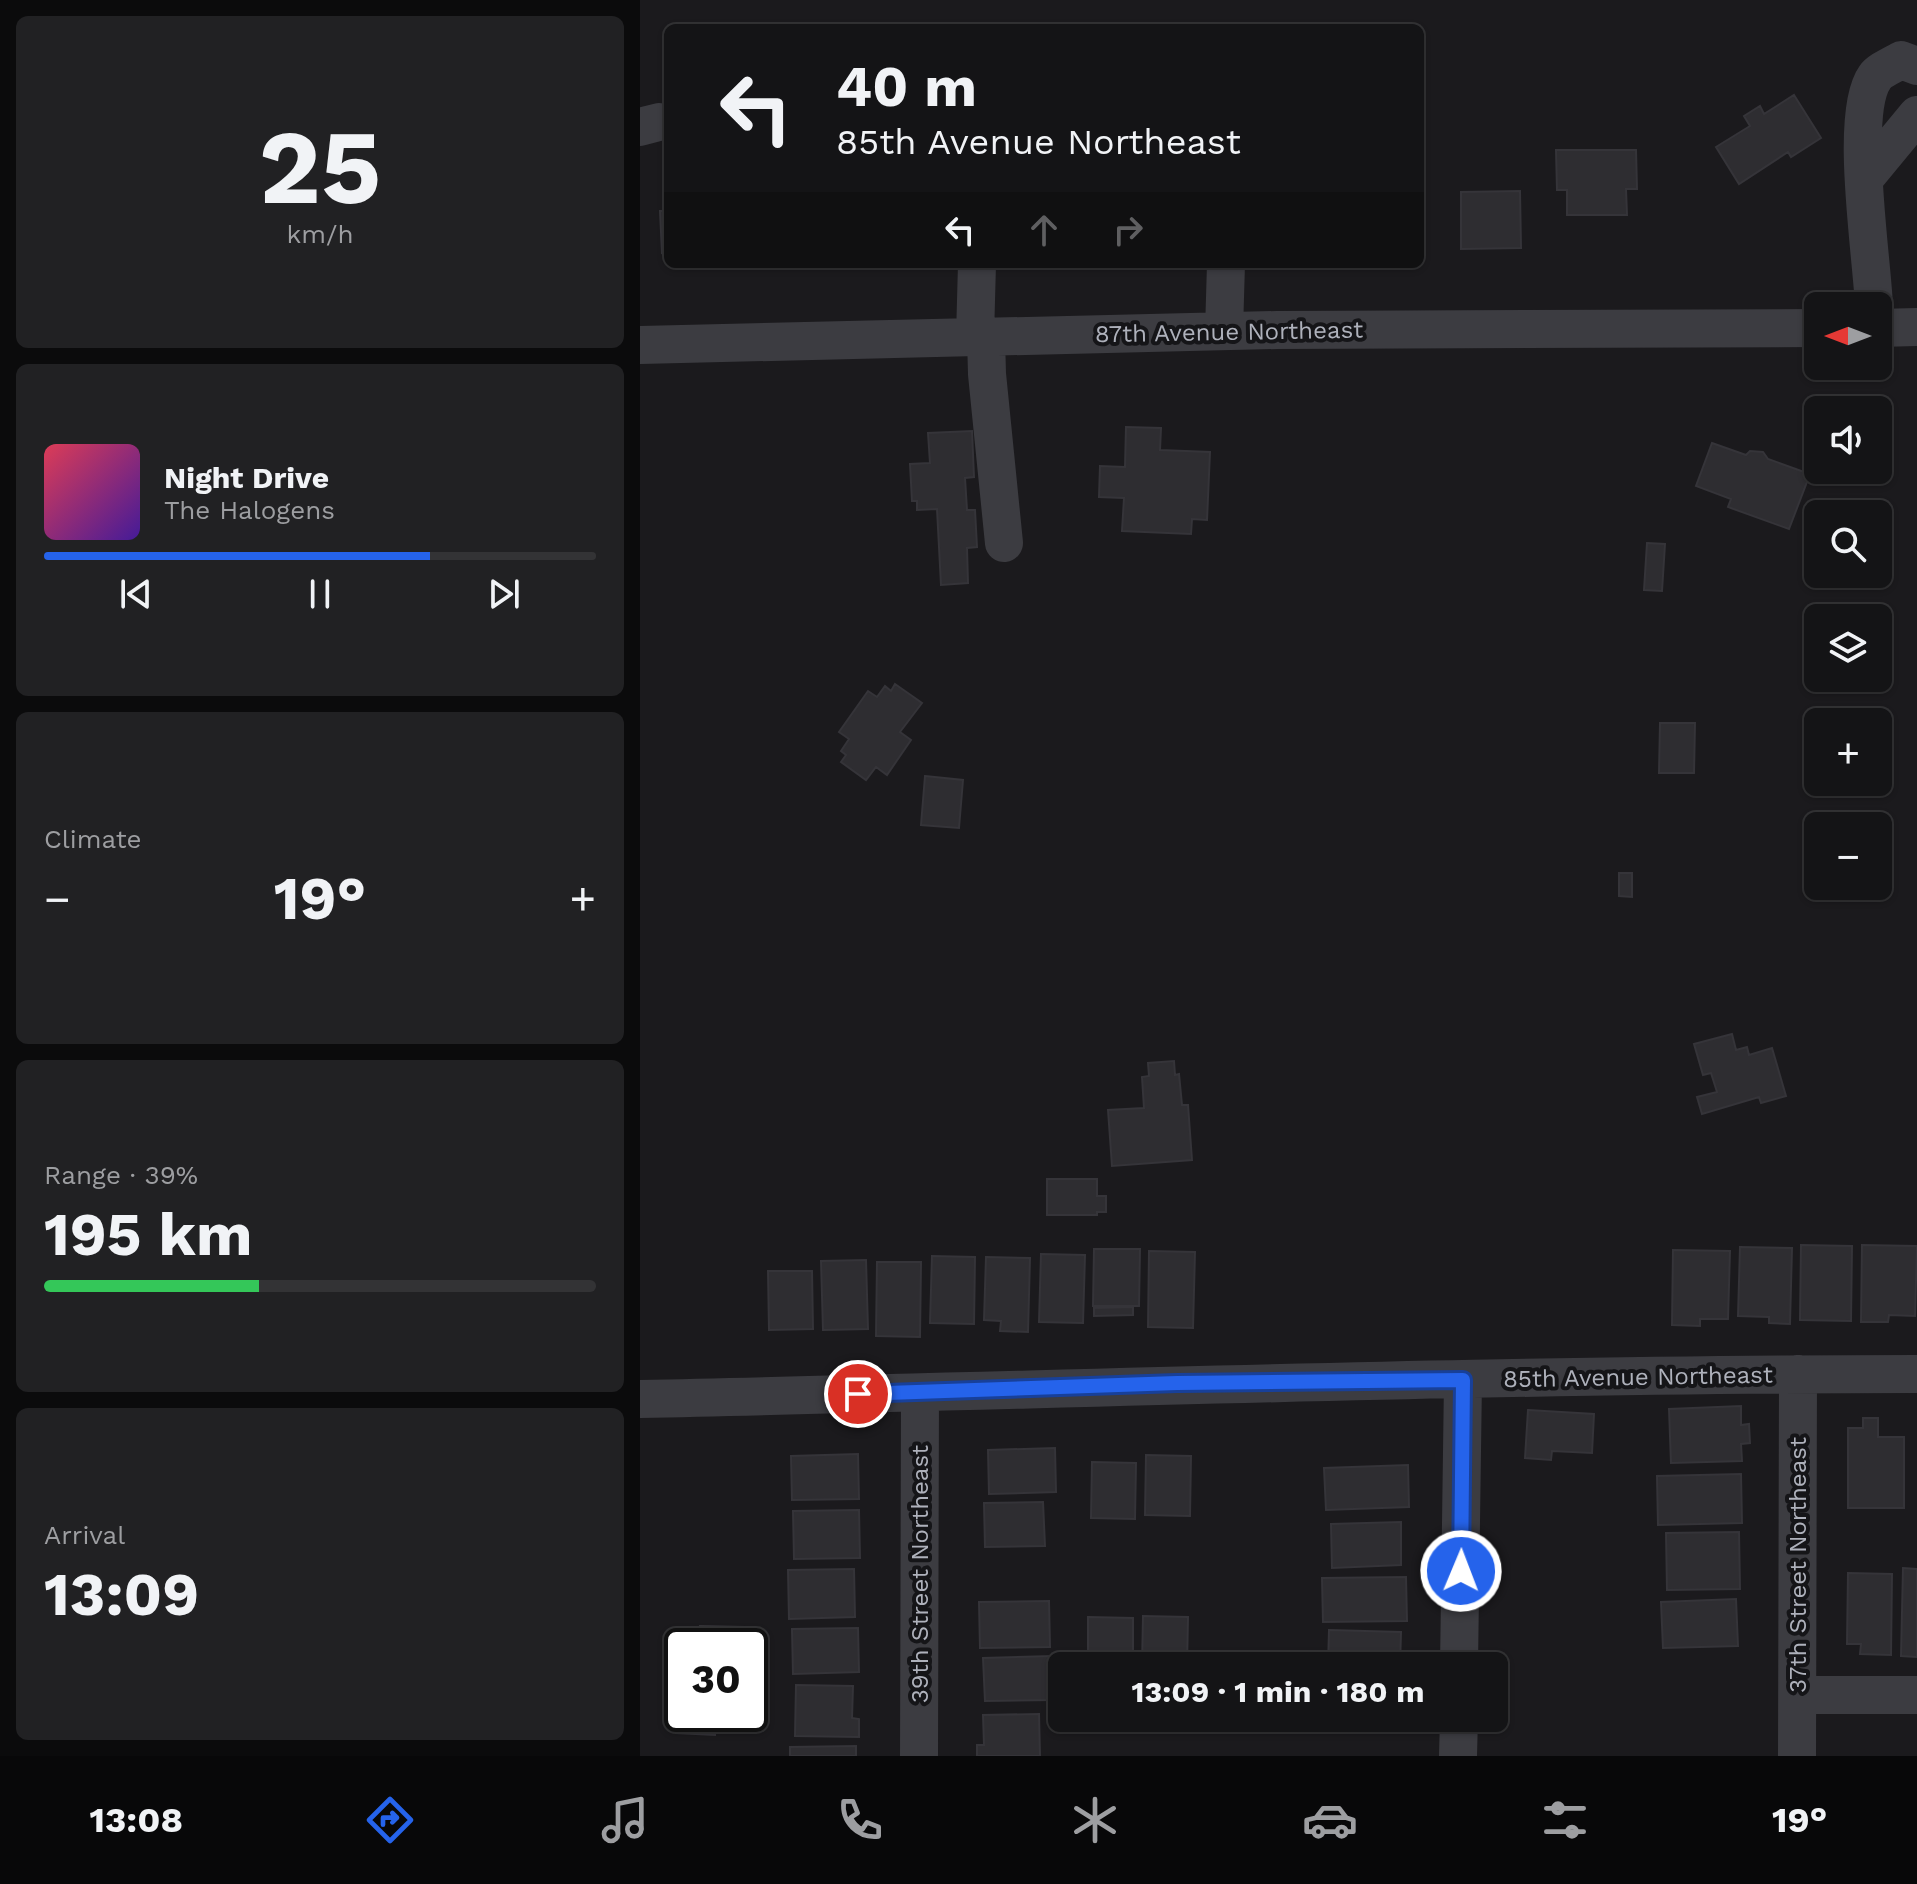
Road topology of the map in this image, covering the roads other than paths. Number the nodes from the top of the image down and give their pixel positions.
1 (1917, 66) edge
2 (1917, 115) edge
3 (1865, 178) junction
4 (977, 268) edge
5 (1226, 268) edge
6 (1873, 292) edge
7 (1917, 327) edge
8 (1804, 328) edge
9 (1892, 328) edge
10 (1224, 331) junction
11 (980, 337) junction
12 (640, 345) edge
13 (1004, 543) dead end
14 (1798, 1374) junction
15 (1917, 1374) edge
16 (1463, 1380) junction
17 (920, 1393) junction
18 (640, 1399) edge
19 (1459, 1652) edge
20 (1798, 1695) junction
21 (1917, 1695) edge
22 (1459, 1732) edge
23 (919, 1756) edge
24 (1458, 1756) edge
25 (1797, 1756) edge

1 - 3 street
2 - 3 street
3 - 6 street
4 - 11 street
5 - 10 street
7 - 9 street
8 - 10 street, 87th Avenue Northeast
10 - 11 street, 87th Avenue Northeast
11 - 12 street, 87th Avenue Northeast
11 - 13 street
14 - 15 street, 85th Avenue Northeast
14 - 16 street, 85th Avenue Northeast
14 - 20 street, 37th Street Northeast
16 - 17 street, 85th Avenue Northeast
16 - 19 street
17 - 18 street, 85th Avenue Northeast
17 - 23 street, 39th Street Northeast
20 - 21 street
20 - 25 street, 37th Street Northeast
22 - 24 street

